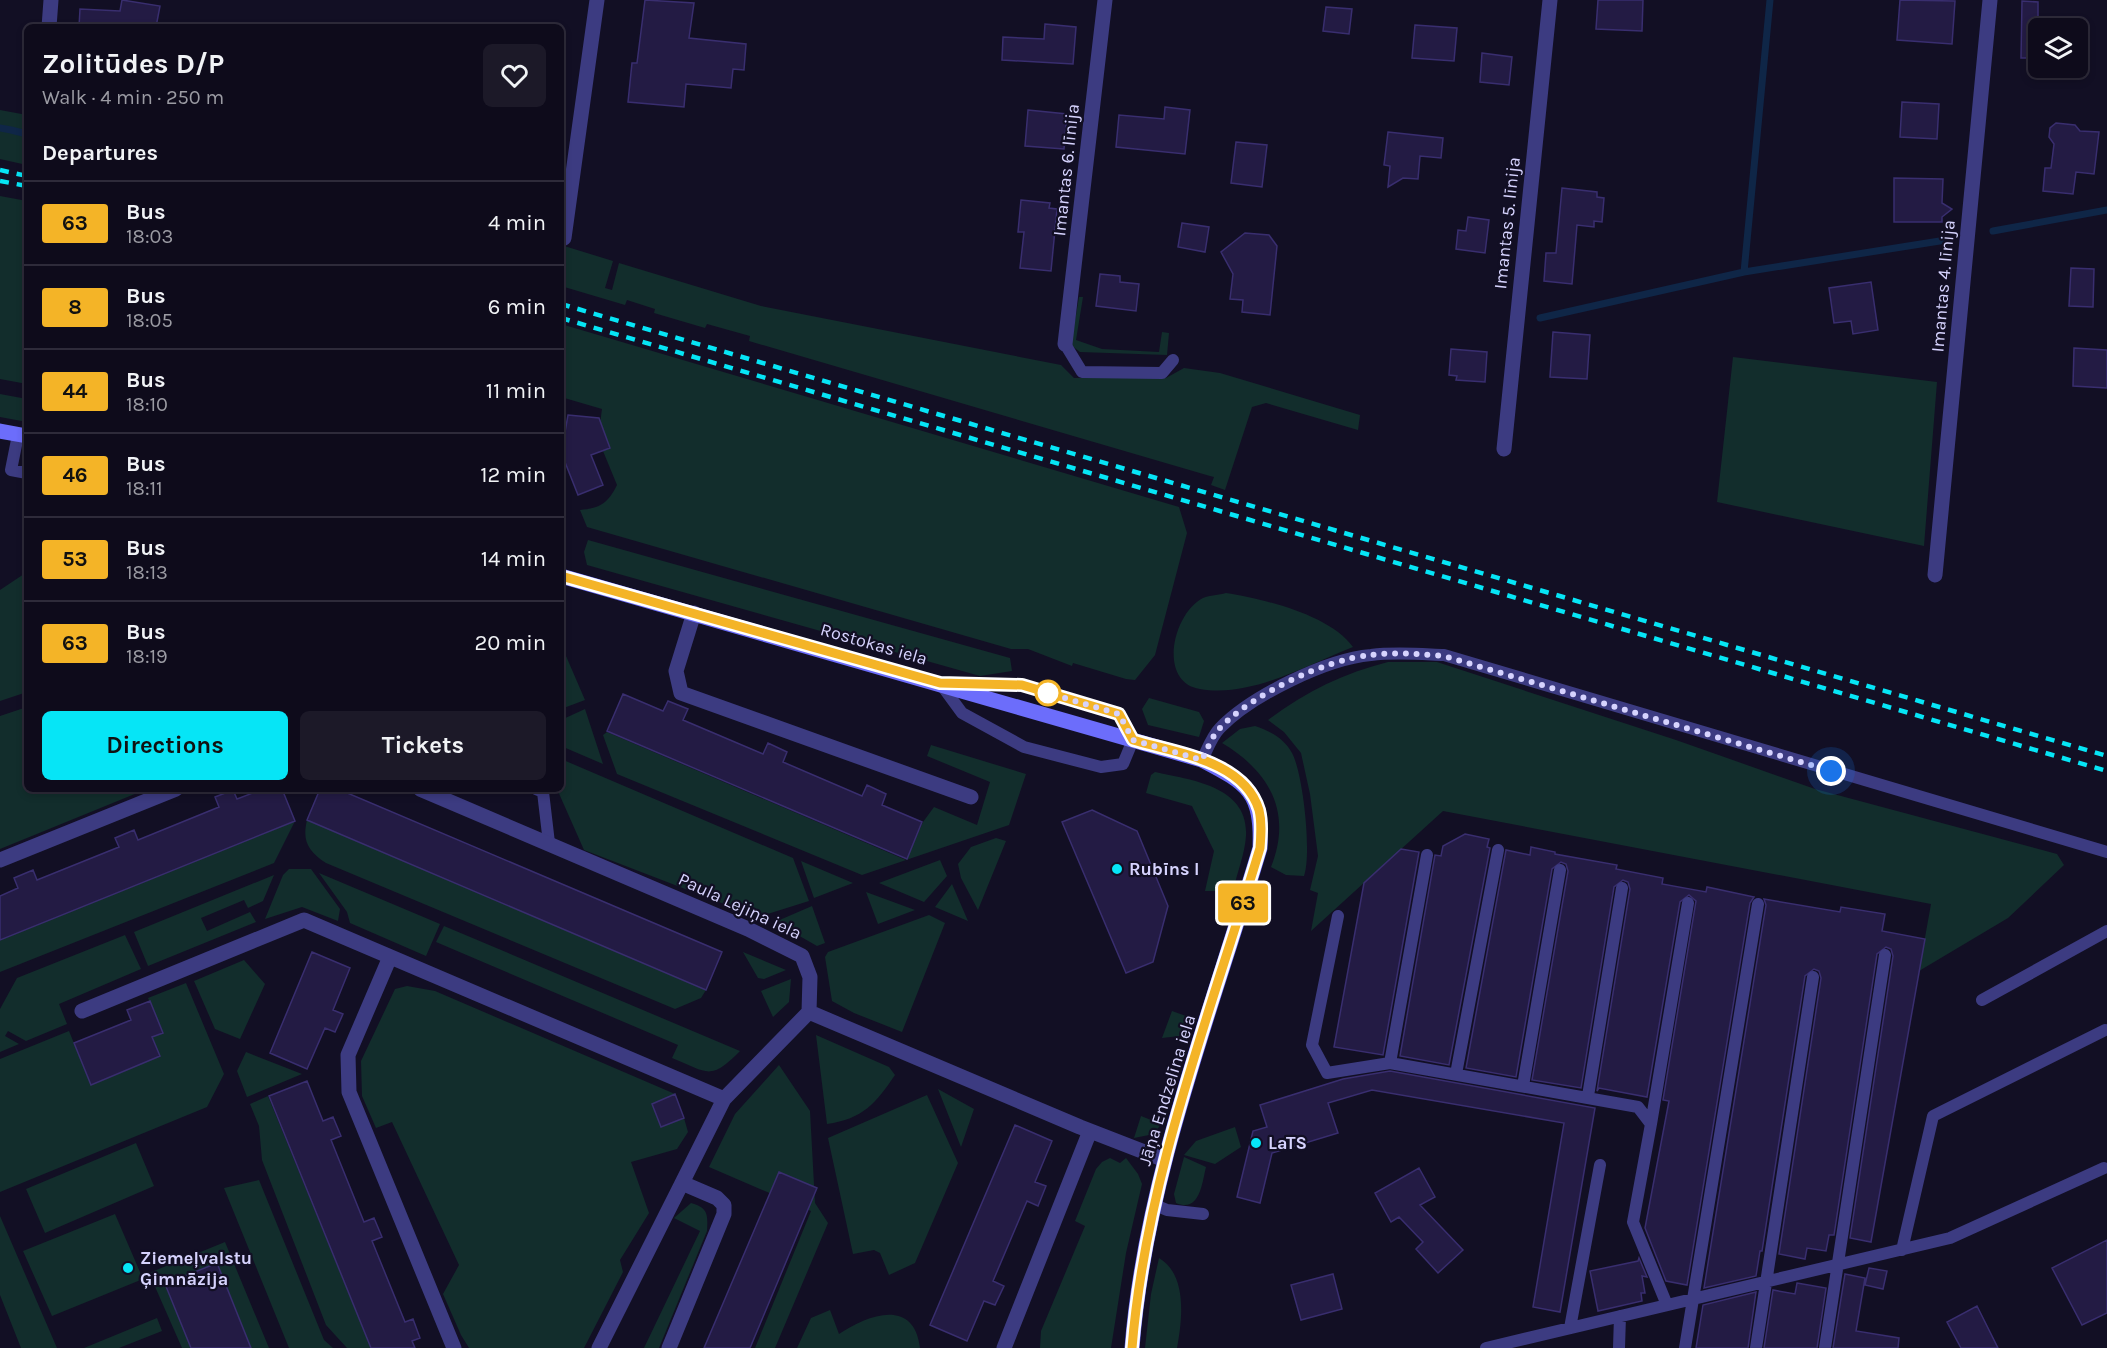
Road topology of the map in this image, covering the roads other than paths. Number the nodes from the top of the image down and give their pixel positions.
1 (51, 0) edge
2 (597, 0) edge
3 (1105, 0) edge
4 (1550, 0) edge
5 (1990, 0) edge
6 (49, 24) edge
7 (564, 238) dead end
8 (1065, 344) joint
9 (1173, 360) dead end
10 (0, 431) edge
11 (23, 436) edge
12 (1504, 450) dead end
13 (24, 472) edge
14 (1935, 575) dead end
15 (564, 577) edge
16 (694, 613) junction
17 (940, 683) junction
18 (1133, 740) junction
19 (1202, 760) junction
20 (169, 792) edge
21 (427, 792) edge
22 (543, 792) edge
23 (971, 797) dead end
24 (549, 843) junction
25 (1260, 848) joint
26 (1498, 850) dead end
27 (2107, 852) edge
28 (1426, 855) dead end
29 (0, 860) edge
30 (1560, 870) dead end
31 (1622, 888) dead end
32 (1688, 903) dead end
33 (1758, 904) dead end
34 (1338, 916) dead end
35 (2107, 931) edge
36 (1885, 955) dead end
37 (390, 957) junction
38 (1813, 977) dead end
39 (1982, 999) dead end
40 (82, 1011) dead end
41 (809, 1012) junction
42 (2105, 1030) dead end
43 (1390, 1063) junction
44 (1456, 1074) junction
45 (1523, 1086) junction
46 (1588, 1096) junction
47 (724, 1099) junction
48 (1651, 1124) junction
49 (1090, 1131) junction
50 (1165, 1160) junction
51 (1600, 1165) dead end
52 (2104, 1168) dead end
53 (682, 1183) junction
54 (1155, 1205) junction
55 (1203, 1214) dead end
56 (1902, 1250) junction
57 (1839, 1264) junction
58 (1768, 1281) junction
59 (1693, 1299) junction
60 (1667, 1305) junction
61 (1620, 1316) junction
62 (1570, 1328) junction
63 (454, 1348) edge
64 (599, 1348) edge
65 (669, 1348) edge
66 (1004, 1348) edge
67 (1132, 1348) edge
68 (1486, 1348) edge
69 (1619, 1348) edge
70 (1685, 1348) edge
71 (1756, 1348) edge
72 (1825, 1348) edge

1 - 6 street
2 - 7 street
3 - 8 street, Imantas 6. līnija
4 - 12 street, Imantas 5. līnija
5 - 14 street, Imantas 4. līnija
8 - 9 lane
10 - 11 street
11 - 13 lane
15 - 16 street, Rostokas iela
16 - 17 street, Rostokas iela
16 - 23 street
17 - 18 street, Rostokas iela
17 - 18 lane
17 - 18 lane
18 - 19 street, Rostokas iela
19 - 25 street, Rostokas iela
19 - 27 lane
20 - 29 street
21 - 24 street, Paula Lejiņa iela
22 - 24 lane
24 - 41 street, Paula Lejiņa iela
25 - 50 street, Jāņa Endzelīna iela
26 - 44 lane
28 - 43 lane
30 - 45 lane
31 - 46 lane
32 - 48 lane
33 - 59 lane
34 - 43 lane
35 - 39 lane
36 - 57 lane
37 - 40 street
37 - 47 street
37 - 63 street
38 - 58 lane
41 - 47 street
41 - 49 street
42 - 56 lane
43 - 44 lane
44 - 45 lane
45 - 46 lane
46 - 48 lane
47 - 53 street
48 - 60 lane
49 - 50 street
49 - 66 street
50 - 54 street, Jāņa Endzelīna iela
51 - 62 lane
52 - 56 lane
53 - 64 street
53 - 65 street
54 - 55 lane
54 - 67 street, Jāņa Endzelīna iela
56 - 57 lane
57 - 58 lane
57 - 72 lane
58 - 59 lane
58 - 71 lane
59 - 60 lane
59 - 70 lane
60 - 61 lane
61 - 62 lane
61 - 69 lane
62 - 68 lane

